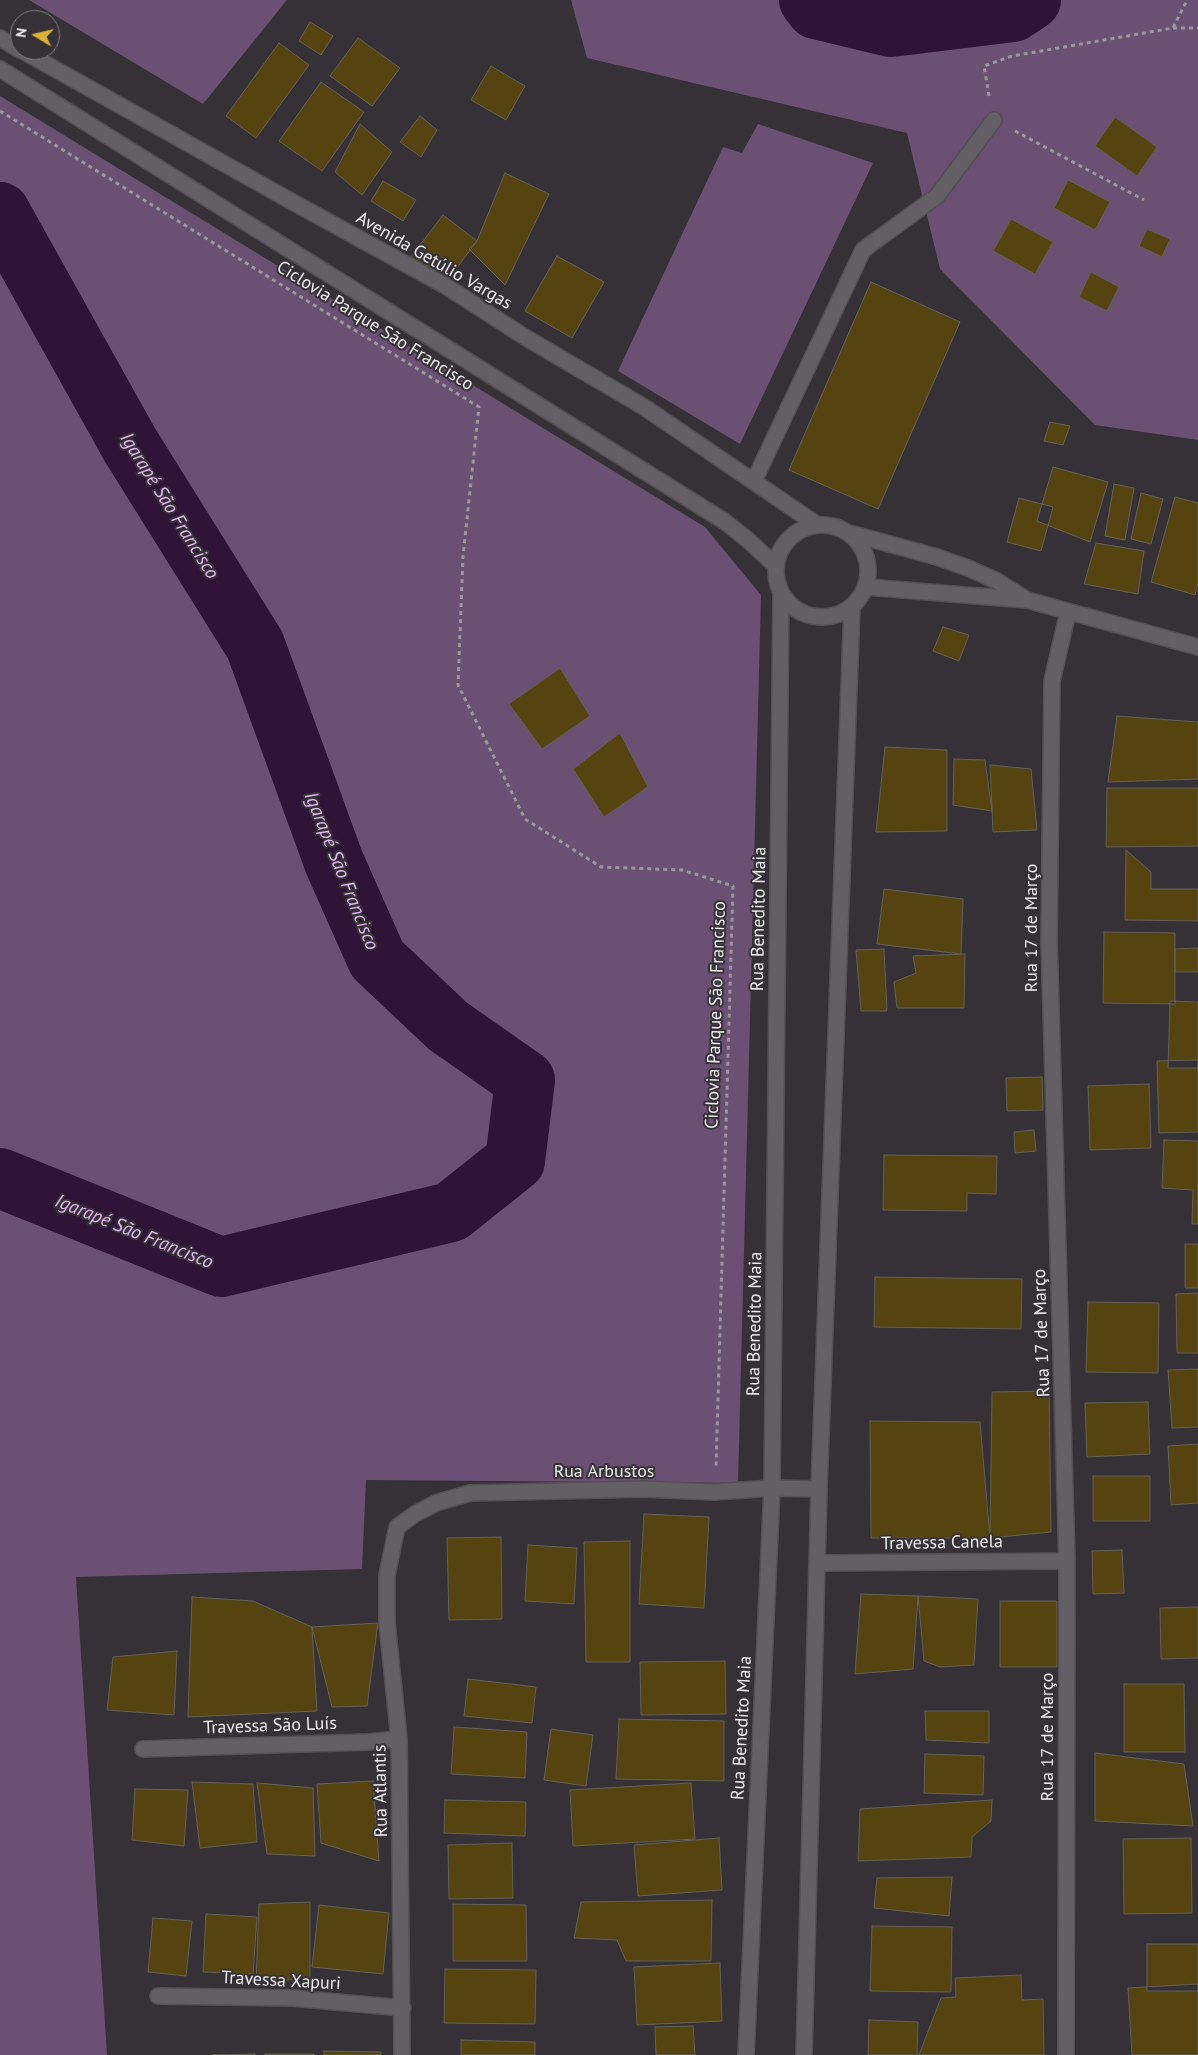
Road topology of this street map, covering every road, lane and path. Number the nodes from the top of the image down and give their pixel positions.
1 (1187, 0) edge
2 (1173, 28) junction
3 (1198, 28) edge
4 (38, 60) edge
5 (3, 71) edge
6 (0, 111) edge
7 (994, 120) junction
8 (1144, 200) dead end
9 (754, 481) junction
10 (816, 524) junction
11 (853, 534) junction
12 (776, 566) junction
13 (866, 587) junction
14 (782, 594) junction
15 (1027, 600) junction
16 (852, 607) junction
17 (1068, 612) junction
18 (1198, 647) edge
19 (772, 1488) junction
20 (819, 1489) junction
21 (714, 1492) junction
22 (397, 1527) joint
23 (1067, 1561) junction
24 (818, 1564) junction
25 (399, 1739) junction
26 (143, 1749) dead end
27 (158, 1996) dead end
28 (403, 2008) junction
29 (402, 2055) edge
30 (746, 2055) edge
31 (804, 2055) edge
32 (1066, 2055) edge

1 - 2 path
2 - 3 path
2 - 7 path
4 - 9 street, Avenida Getúlio Vargas
5 - 12 street
6 - 21 path, Ciclovia Parque São Francisco
7 - 8 path
7 - 9 street
9 - 10 street, Avenida Getúlio Vargas
10 - 11 street
10 - 12 street
11 - 13 street
11 - 15 street
12 - 14 street
13 - 15 street
13 - 16 street
14 - 16 street
14 - 19 street, Rua Benedito Maia
15 - 17 street
16 - 20 street
17 - 18 street
17 - 23 street, Rua 17 de Março
19 - 20 street, Rua Arbustos
19 - 21 street, Rua Arbustos
19 - 30 street, Rua Benedito Maia
20 - 24 street
21 - 22 street, Rua Arbustos
22 - 25 street, Rua Atlantis
23 - 24 street, Travessa Canela
23 - 32 street, Rua 17 de Março
24 - 31 street
25 - 26 street, Travessa São Luís
25 - 28 street, Rua Atlantis
27 - 28 street, Travessa Xapuri
28 - 29 street, Rua Atlantis

